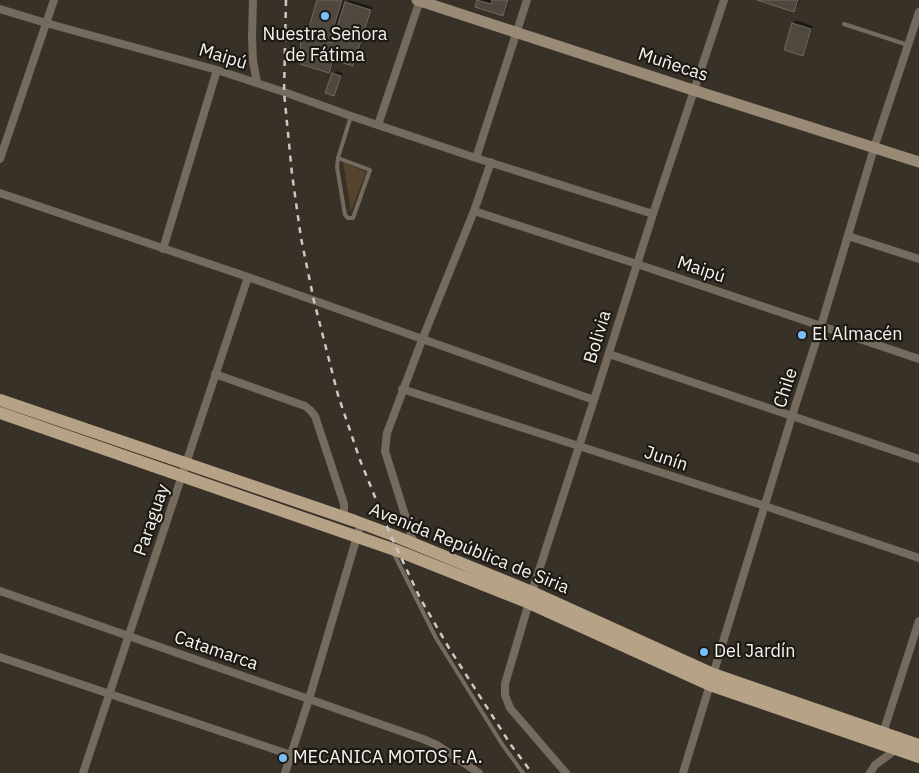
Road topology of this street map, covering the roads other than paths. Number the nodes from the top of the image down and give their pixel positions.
1 (54, 0) edge
2 (254, 0) edge
3 (419, 0) edge
4 (527, 0) edge
5 (724, 0) edge
6 (0, 9) edge
7 (919, 12) edge
8 (46, 23) junction
9 (844, 24) dead end
10 (517, 32) junction
11 (908, 45) junction
12 (217, 70) junction
13 (257, 83) junction
14 (693, 90) junction
15 (351, 116) junction
16 (378, 125) junction
17 (874, 148) junction
18 (338, 158) junction
19 (476, 158) junction
20 (0, 159) edge
21 (491, 162) junction
22 (919, 162) edge
23 (0, 193) edge
24 (474, 212) junction
25 (653, 214) junction
26 (848, 236) junction
27 (163, 249) junction
28 (919, 259) edge
29 (637, 264) junction
30 (248, 277) junction
31 (821, 326) junction
32 (422, 340) junction
33 (609, 354) junction
34 (919, 359) edge
35 (216, 374) junction
36 (402, 389) junction
37 (594, 400) junction
38 (0, 405) edge
39 (792, 416) junction
40 (579, 446) junction
41 (919, 459) edge
42 (184, 471) junction
43 (765, 506) junction
44 (344, 517) junction
45 (361, 523) junction
46 (357, 537) junction
47 (414, 544) junction
48 (392, 549) junction
49 (415, 558) junction
50 (919, 558) edge
51 (0, 591) edge
52 (530, 598) junction
53 (919, 621) edge
54 (128, 636) junction
55 (0, 657) edge
56 (712, 679) junction
57 (109, 694) junction
58 (309, 700) junction
59 (891, 740) junction
60 (919, 745) edge
61 (291, 755) junction
62 (919, 757) edge
63 (83, 773) edge
64 (285, 773) edge
65 (479, 773) edge
66 (523, 773) edge
67 (566, 773) edge
68 (682, 773) edge
69 (870, 773) edge

1 - 8 street
2 - 13 street
3 - 10 street, Muñecas
3 - 16 street
4 - 10 street
5 - 14 street, Bolivia
6 - 8 street, Maipú
7 - 11 street, Chile
8 - 12 street, Maipú
8 - 20 street
9 - 11 lane
10 - 14 street, Muñecas
10 - 19 street
11 - 17 street, Chile
12 - 13 street, Maipú
12 - 27 street
13 - 15 street, Maipú
14 - 17 street, Muñecas
14 - 25 street, Bolivia
15 - 16 street, Maipú
15 - 18 lane
16 - 19 street, Maipú
17 - 22 street, Muñecas
17 - 26 street, Chile
18 - 18 lane
19 - 21 street, Maipú
21 - 24 street
21 - 25 street, Maipú
23 - 27 street
24 - 29 street, Maipú
24 - 32 street
25 - 29 street, Bolivia
26 - 28 street
26 - 31 street, Chile
27 - 30 street
29 - 31 street, Maipú
29 - 33 street, Bolivia
30 - 32 street
30 - 35 street, Paraguay
31 - 34 street, Maipú
31 - 39 street, Chile
32 - 36 street
32 - 37 street
33 - 37 street, Bolivia
33 - 39 street
35 - 42 street, Paraguay
35 - 44 street
36 - 40 street, Junín
36 - 47 street
37 - 40 street, Bolivia
38 - 42 main road, Avenida República de Siria
39 - 41 street
39 - 43 street, Chile
40 - 43 street, Junín
40 - 52 street, Bolivia
42 - 44 main road, Avenida República de Siria
42 - 46 main road, Avenida República de Siria
42 - 54 street, Paraguay
43 - 50 street, Junín
43 - 56 street, Chile
44 - 45 main road, Avenida República de Siria
45 - 46 street
45 - 47 main road, Avenida República de Siria
46 - 48 main road, Avenida República de Siria
46 - 58 street
47 - 49 street
47 - 52 main road, Avenida República de Siria
48 - 49 main road, Avenida República de Siria
48 - 66 lane
49 - 52 main road, Avenida República de Siria
51 - 54 street, Catamarca
52 - 56 main road, Avenida República de Siria
52 - 67 street, Bolivia
53 - 59 street
54 - 57 street, Paraguay
54 - 58 street, Catamarca
55 - 57 street
56 - 59 main road, Avenida República de Siria
56 - 59 main road, Avenida República de Siria
56 - 68 street, Chile
57 - 61 street
57 - 63 street, Paraguay
58 - 61 street
58 - 65 street, Catamarca
59 - 60 main road, Avenida República de Siria
59 - 62 main road, Avenida República de Siria
59 - 69 street
61 - 64 street

